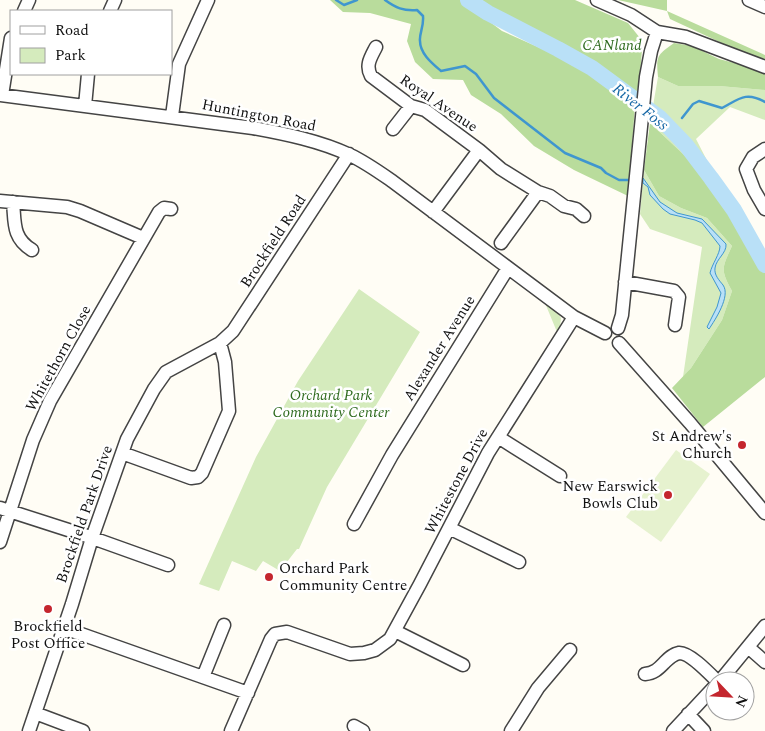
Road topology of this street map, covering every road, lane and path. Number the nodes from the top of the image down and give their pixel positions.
1 (208, 0) edge
2 (597, 0) edge
3 (750, 0) edge
4 (765, 7) edge
5 (656, 32) junction
6 (10, 44) edge
7 (376, 47) dead end
8 (765, 67) edge
9 (88, 75) edge
10 (1, 95) edge
11 (84, 106) junction
12 (411, 106) junction
13 (172, 116) junction
14 (393, 129) dead end
15 (765, 149) edge
16 (479, 150) junction
17 (349, 154) junction
18 (538, 192) junction
19 (6, 201) edge
20 (171, 208) dead end
21 (765, 209) edge
22 (433, 212) junction
23 (584, 216) dead end
24 (143, 238) junction
25 (501, 244) dead end
26 (32, 250) dead end
27 (508, 268) junction
28 (625, 282) junction
29 (574, 317) junction
30 (675, 325) dead end
31 (611, 331) junction
32 (220, 343) junction
33 (498, 437) junction
34 (122, 453) junction
35 (560, 476) dead end
36 (5, 509) edge
37 (765, 513) edge
38 (354, 524) dead end
39 (449, 528) junction
40 (92, 538) junction
41 (0, 542) edge
42 (519, 562) dead end
43 (168, 565) dead end
44 (224, 625) dead end
45 (765, 626) edge
46 (64, 628) junction
47 (395, 631) junction
48 (748, 647) junction
49 (570, 650) dead end
50 (765, 662) edge
51 (462, 665) dead end
52 (708, 671) edge
53 (728, 671) edge
54 (645, 674) dead end
55 (204, 677) junction
56 (248, 693) junction
57 (705, 696) edge
58 (35, 713) junction
59 (688, 714) junction
60 (29, 731) edge
61 (83, 731) edge
62 (231, 731) edge
63 (511, 731) edge
64 (673, 731) edge
65 (704, 731) edge

1 - 13 street
2 - 5 street
3 - 4 street
5 - 8 street
5 - 28 street
6 - 10 street
7 - 12 street, Royal Avenue
9 - 11 street
10 - 11 street, Huntington Road
11 - 13 street, Huntington Road
12 - 14 street
12 - 16 street, Royal Avenue
13 - 17 street, Huntington Road
15 - 21 street
16 - 18 street, Royal Avenue
16 - 22 street
17 - 22 street, Huntington Road
17 - 32 street, Brockfield Road
18 - 23 street, Royal Avenue
18 - 25 street
19 - 24 street
19 - 26 street
20 - 24 street, Whitethorn Close
22 - 27 street, Huntington Road
24 - 36 street, Whitethorn Close
27 - 29 street, Huntington Road
27 - 38 street, Alexander Avenue
28 - 30 street
28 - 31 street
29 - 31 street, Huntington Road
29 - 33 street, Whitestone Drive
31 - 37 street, Huntington Road
32 - 34 street, Brockfield Park Drive
32 - 34 street
33 - 35 street
33 - 39 street, Whitestone Drive
34 - 40 street, Brockfield Park Drive
36 - 40 street
36 - 41 street, Whitethorn Close
39 - 42 street
39 - 47 street, Whitestone Drive
40 - 43 street
40 - 46 street, Brockfield Park Drive
44 - 55 street
45 - 48 street
46 - 55 street
46 - 58 street, Brockfield Park Drive
47 - 51 street
47 - 56 street, Whitestone Drive
48 - 50 street
48 - 53 street
49 - 63 street
52 - 54 street
55 - 56 street
56 - 62 street
57 - 59 street
58 - 60 street, Brockfield Park Drive
58 - 61 street
59 - 64 street
59 - 65 street

